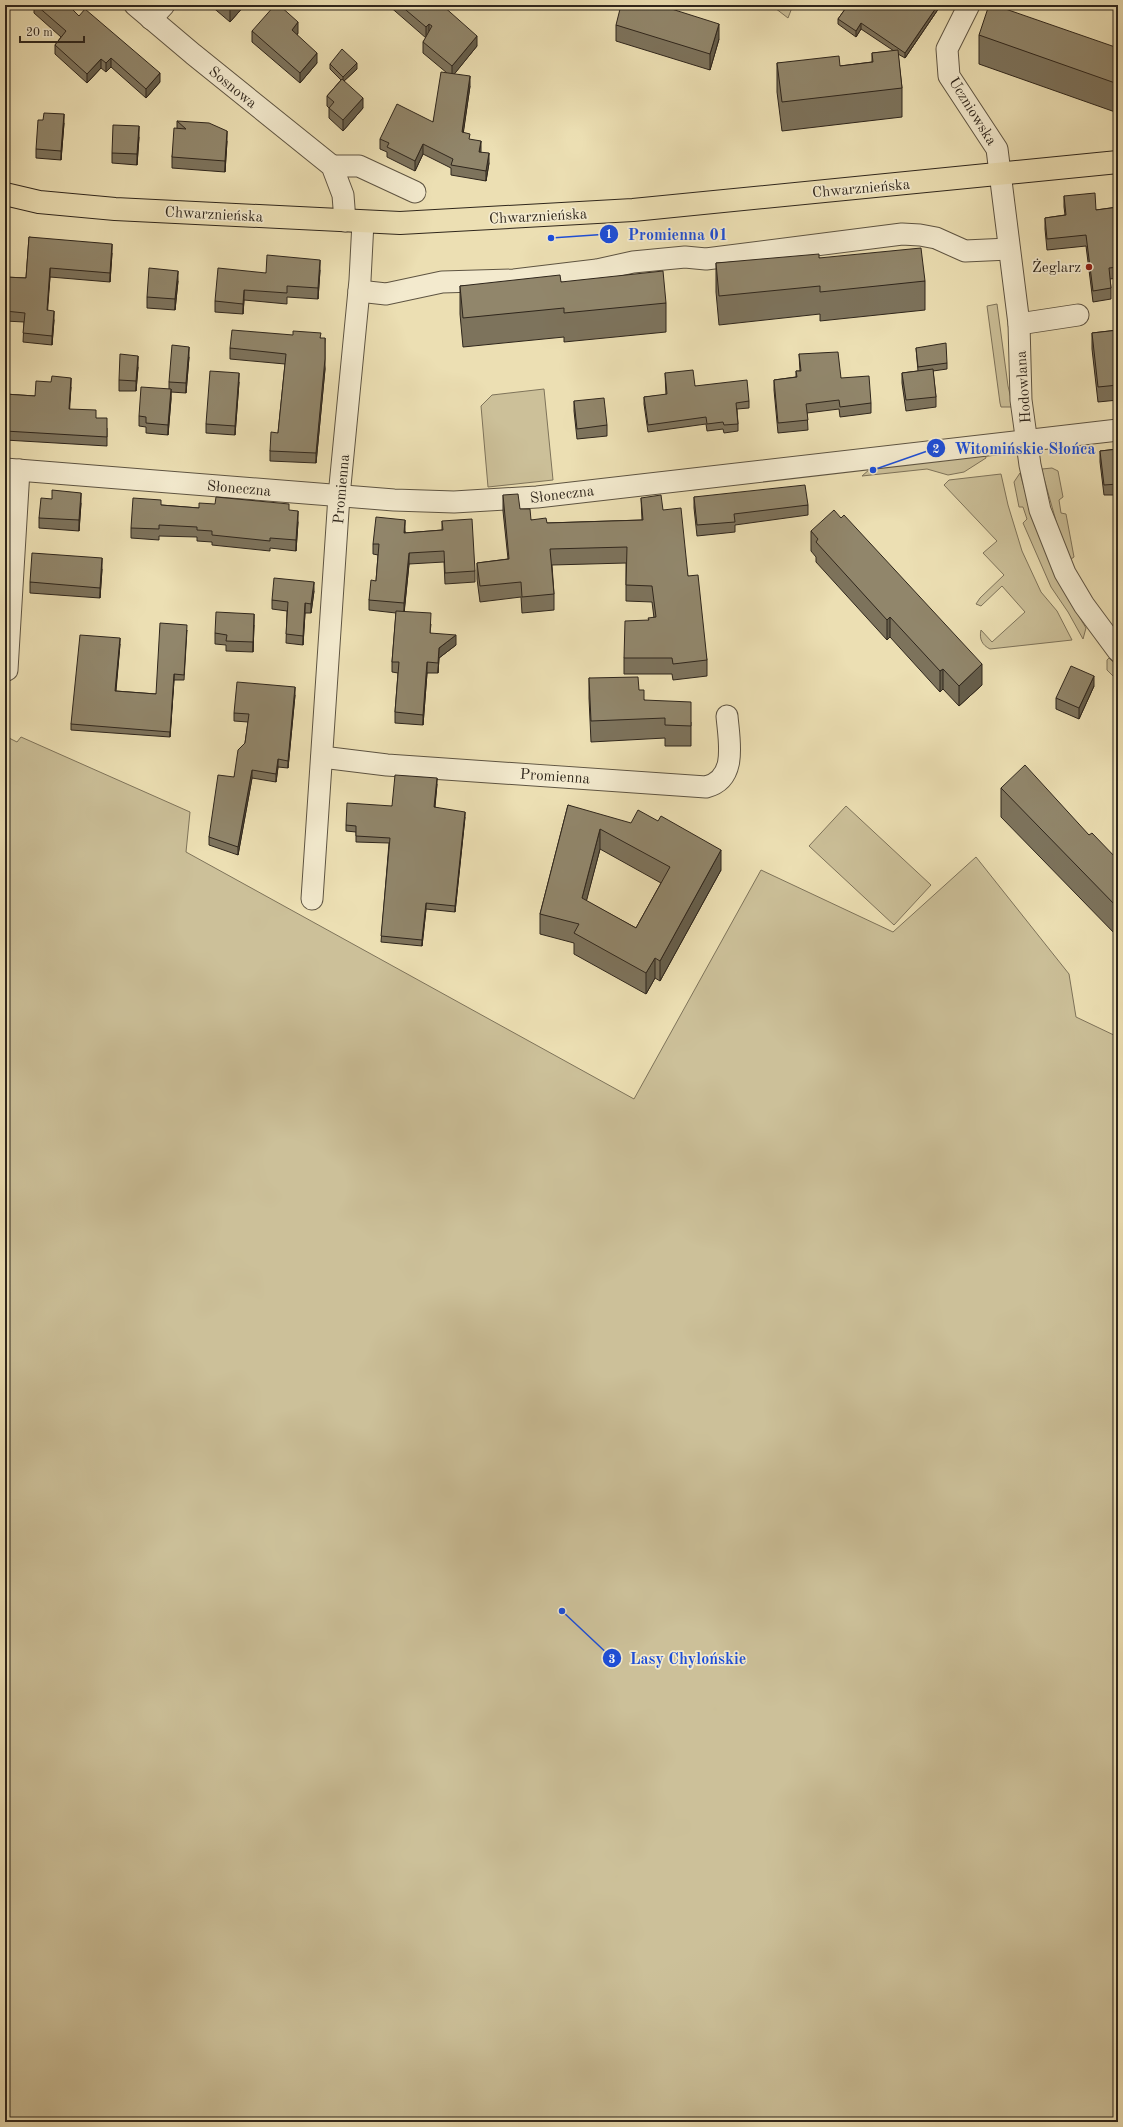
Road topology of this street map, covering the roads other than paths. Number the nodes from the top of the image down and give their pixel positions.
1 (135, 5) edge
2 (969, 5) edge
3 (157, 12) edge
4 (1118, 162) edge
5 (332, 166) junction
6 (999, 174) junction
7 (416, 192) dead end
8 (5, 194) edge
9 (354, 222) junction
10 (1009, 249) junction
11 (359, 291) junction
12 (1078, 315) dead end
13 (1019, 324) junction
14 (1118, 430) edge
15 (1027, 440) junction
16 (12, 469) edge
17 (339, 496) junction
18 (1118, 651) edge
19 (7, 670) dead end
20 (727, 716) dead end
21 (322, 757) junction
22 (312, 899) dead end

1 - 3 street, Sosnowa
2 - 6 street, Uczniowska
3 - 5 street, Sosnowa
4 - 6 main road, Chwarznieńska
5 - 7 street
5 - 9 street
6 - 9 main road, Chwarznieńska
6 - 10 street, Hodowlana
8 - 9 main road, Chwarznieńska
9 - 11 street, Promienna
10 - 11 street
10 - 13 street, Hodowlana
11 - 17 street, Promienna
12 - 13 street
13 - 15 street, Hodowlana
14 - 15 street, Słoneczna
15 - 17 street, Słoneczna
15 - 18 street, Hodowlana
16 - 17 street, Słoneczna
16 - 19 street
17 - 21 street, Promienna
20 - 21 street, Promienna
21 - 22 street, Promienna

